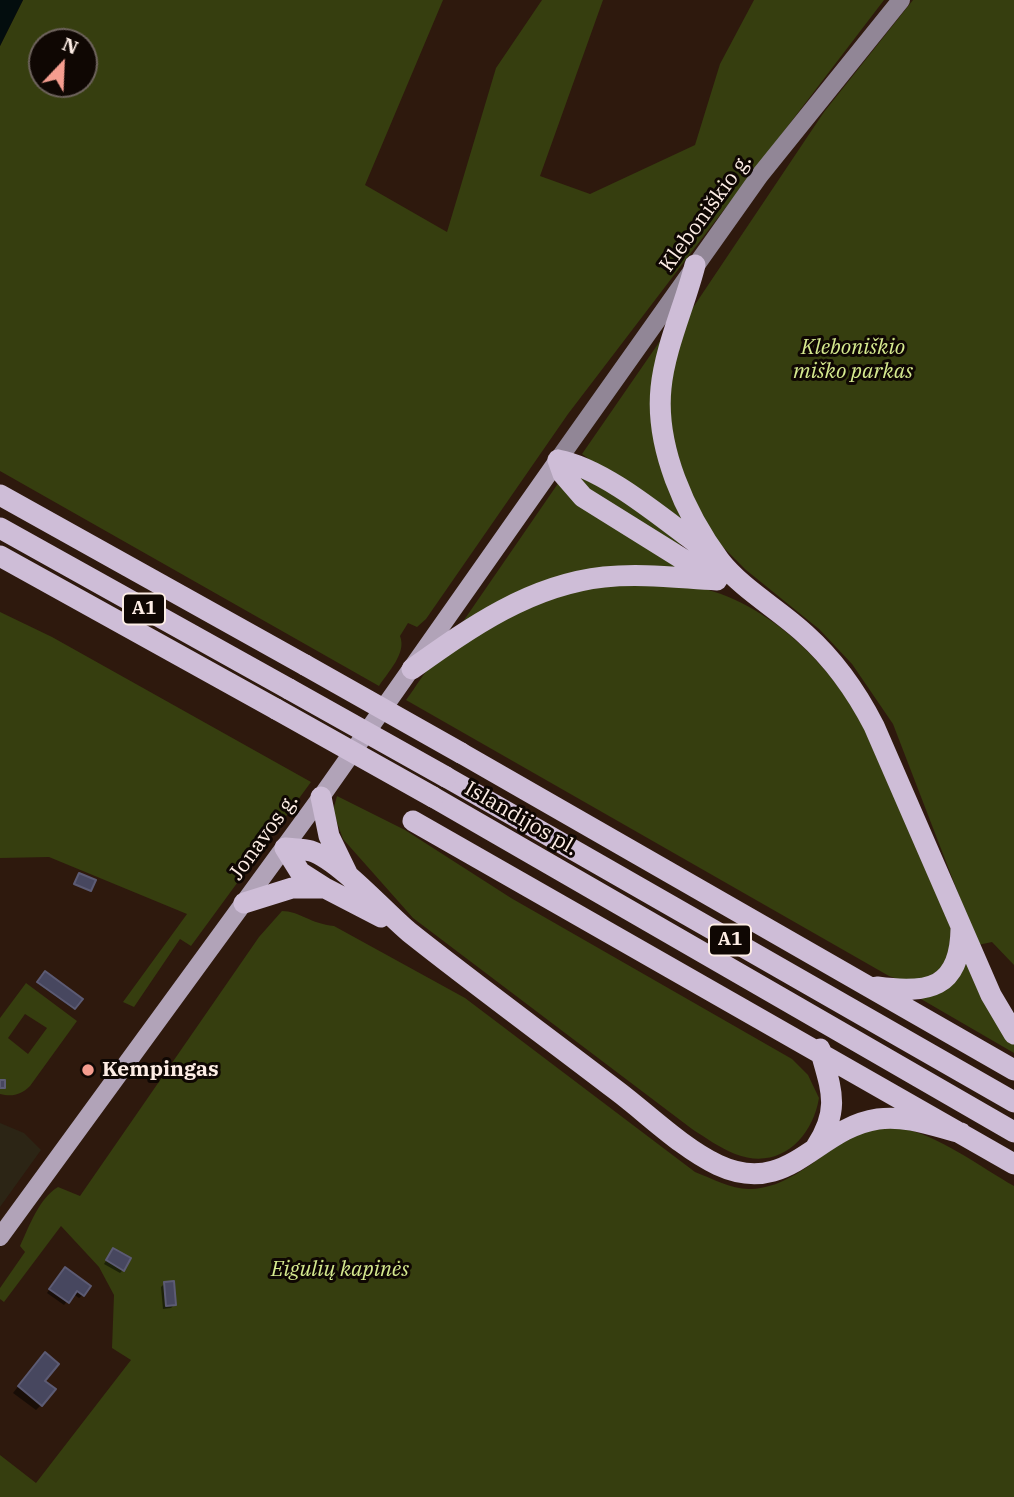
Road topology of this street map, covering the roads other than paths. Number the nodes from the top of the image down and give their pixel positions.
1 (901, 0) edge
2 (695, 265) junction
3 (558, 460) junction
4 (0, 495) edge
5 (0, 528) edge
6 (0, 556) edge
7 (719, 571) junction
8 (412, 669) junction
9 (321, 797) junction
10 (413, 821) dead end
11 (285, 848) junction
12 (349, 878) junction
13 (324, 888) junction
14 (244, 903) junction
15 (961, 927) junction
16 (408, 931) junction
17 (867, 986) junction
18 (811, 1015) junction
19 (783, 1032) junction
20 (1014, 1034) edge
21 (822, 1054) junction
22 (1014, 1070) edge
23 (830, 1084) junction
24 (1014, 1102) edge
25 (1014, 1132) edge
26 (961, 1133) junction
27 (815, 1149) junction
28 (1014, 1164) edge
29 (0, 1237) edge

1 - 2 street, Kleboniškio g.
2 - 3 street, Kleboniškio g.
2 - 7 highway
3 - 7 highway
3 - 8 main road, Jonavos g.
4 - 17 highway, bridge
5 - 24 highway, Islandijos pl. / A1, bridge
6 - 18 highway, Islandijos pl. / A1, bridge
7 - 8 highway
7 - 15 highway
8 - 9 main road, Jonavos g.
9 - 11 main road, Jonavos g.
9 - 12 highway
10 - 19 highway
11 - 12 highway
11 - 13 highway
11 - 14 main road, Jonavos g.
12 - 16 highway
13 - 14 highway
13 - 16 highway
14 - 29 main road, Jonavos g.
15 - 17 highway
15 - 20 highway
16 - 27 highway
17 - 22 highway
18 - 21 highway
18 - 25 highway, Islandijos pl. / A1
19 - 21 highway
19 - 23 highway
21 - 23 highway
21 - 26 highway
23 - 27 highway
26 - 27 highway
26 - 28 highway

